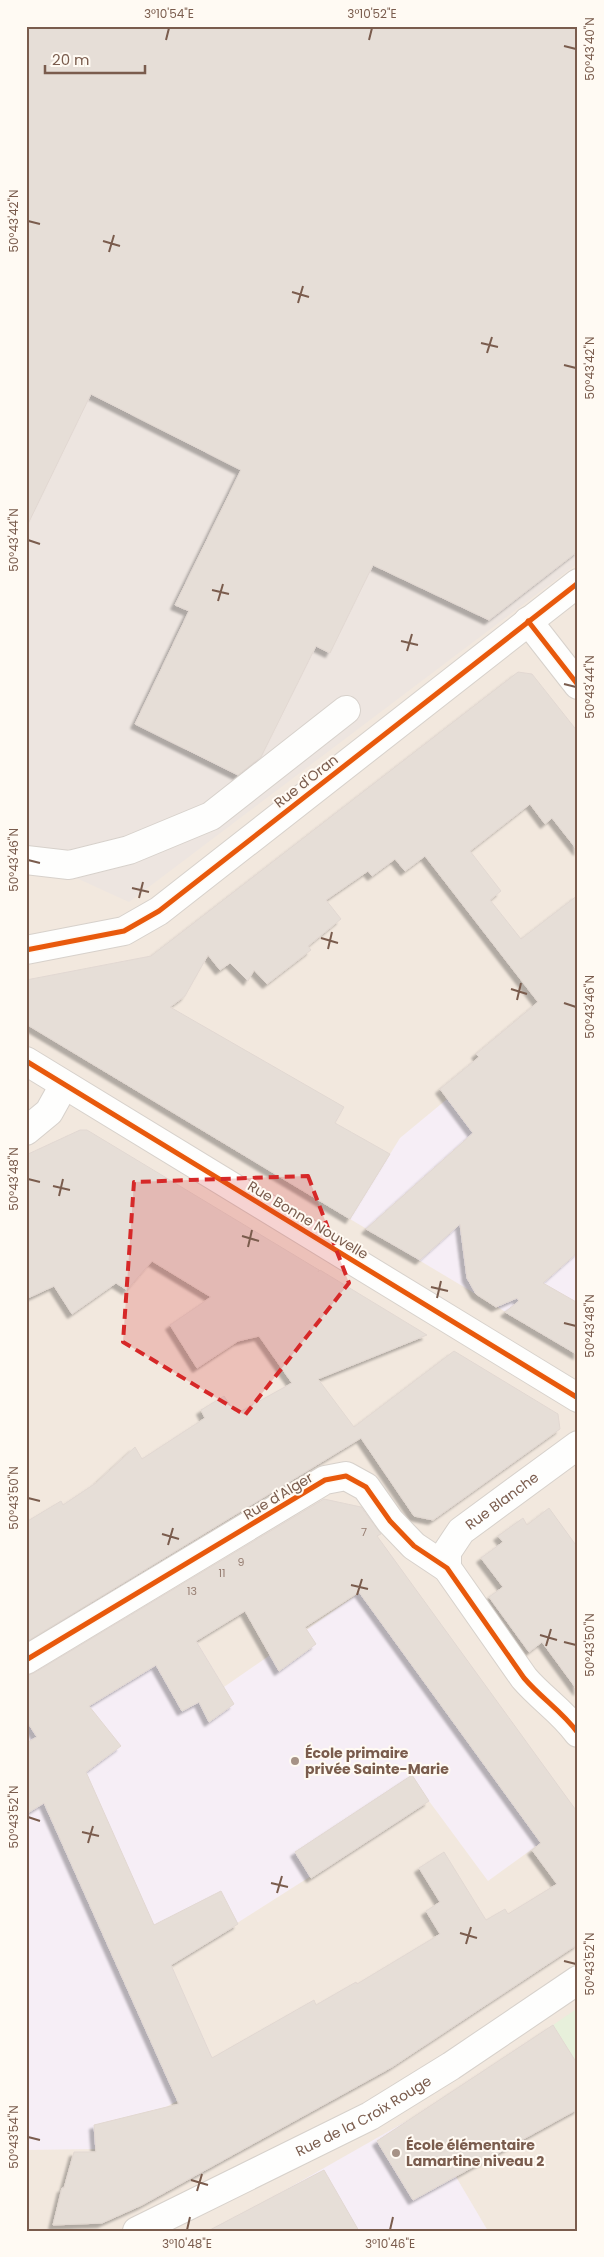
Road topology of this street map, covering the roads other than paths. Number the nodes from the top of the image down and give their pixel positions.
1 (578, 583) edge
2 (528, 621) junction
3 (578, 685) edge
4 (346, 710) dead end
5 (26, 860) edge
6 (26, 950) edge
7 (26, 1061) edge
8 (64, 1085) junction
9 (26, 1131) edge
10 (578, 1398) edge
11 (578, 1445) edge
12 (448, 1568) junction
13 (26, 1660) edge
14 (573, 1717) edge
15 (578, 1980) edge
16 (137, 2231) edge

1 - 2 street, Rue d'Oran
2 - 3 street
2 - 6 street, Rue d'Oran
4 - 5 street
7 - 8 street, Rue Bonne Nouvelle
8 - 9 street
8 - 10 street, Rue Bonne Nouvelle
11 - 12 street, Rue Blanche
12 - 13 street, Rue d'Alger
12 - 14 street, Rue d'Alger
15 - 16 street, Rue de la Croix Rouge

